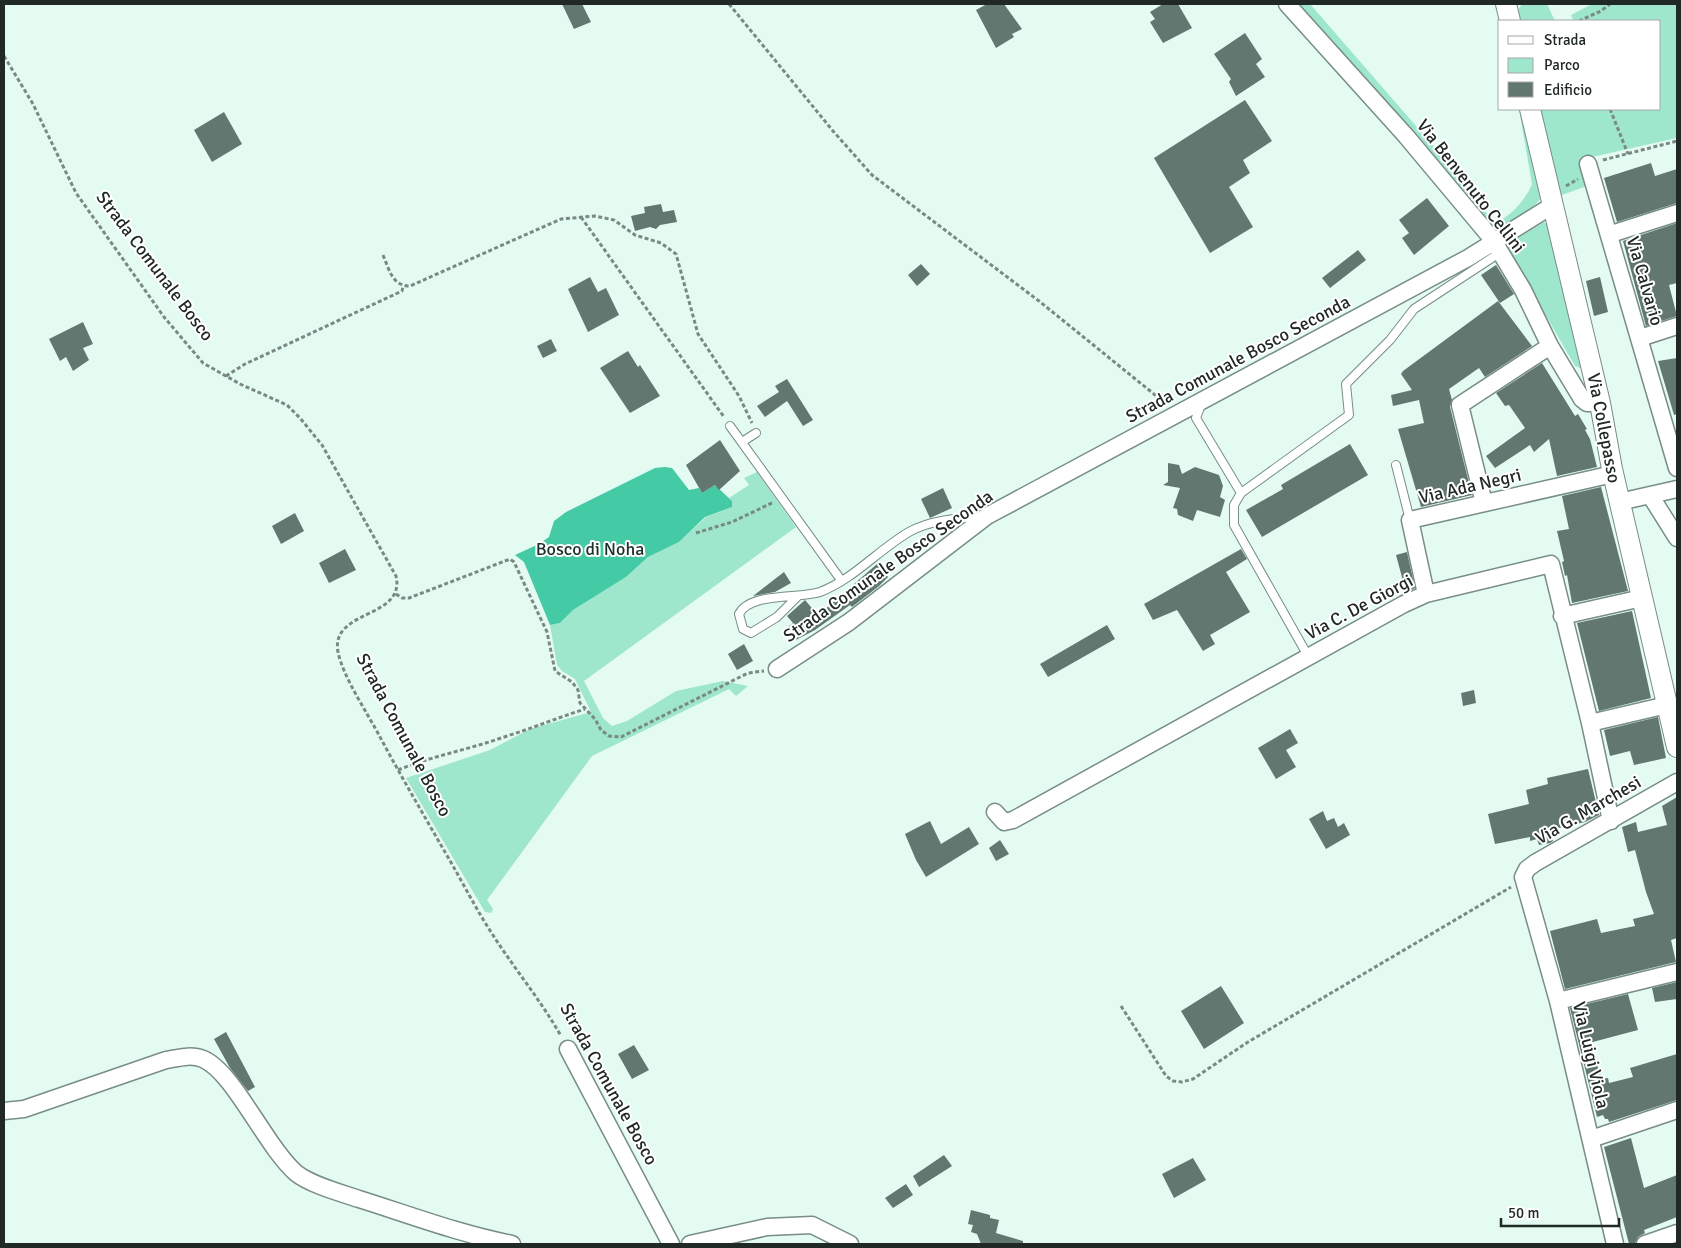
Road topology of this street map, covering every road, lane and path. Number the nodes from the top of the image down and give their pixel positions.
1 (729, 4) edge
2 (1287, 4) edge
3 (1506, 4) edge
4 (1610, 4) edge
5 (1510, 20) edge
6 (1581, 20) edge
7 (4, 56) edge
8 (1530, 110) edge
9 (1610, 110) edge
10 (1677, 141) edge
11 (1628, 154) junction
12 (1588, 164) junction
13 (1553, 205) junction
14 (1677, 214) edge
15 (581, 216) junction
16 (1611, 234) junction
17 (1497, 246) junction
18 (383, 255) dead end
19 (403, 286) junction
20 (1677, 326) edge
21 (1640, 338) junction
22 (1550, 346) junction
23 (226, 376) junction
24 (1202, 400) junction
25 (1600, 403) junction
26 (1177, 413) junction
27 (730, 426) joint
28 (756, 432) joint
29 (742, 442) junction
30 (1396, 465) dead end
31 (1677, 468) edge
32 (1612, 474) junction
33 (1677, 488) edge
34 (1241, 493) junction
35 (1650, 495) junction
36 (781, 499) junction
37 (1619, 502) junction
38 (1484, 503) junction
39 (987, 516) junction
40 (1410, 520) junction
41 (696, 533) dead end
42 (1677, 538) edge
43 (841, 580) junction
44 (396, 594) junction
45 (1426, 594) junction
46 (798, 596) junction
47 (1642, 598) junction
48 (1562, 616) junction
49 (1308, 656) junction
50 (777, 669) joint
51 (1668, 704) junction
52 (586, 709) junction
53 (1590, 723) junction
54 (1677, 747) edge
55 (398, 770) junction
56 (1677, 782) edge
57 (995, 812) dead end
58 (1611, 821) junction
59 (1523, 877) junction
60 (1677, 972) edge
61 (1558, 1000) junction
62 (1121, 1006) dead end
63 (568, 1049) joint
64 (1677, 1110) edge
65 (4, 1111) edge
66 (1590, 1139) junction
67 (1677, 1233) edge
68 (512, 1244) edge
69 (671, 1244) edge
70 (690, 1244) edge
71 (850, 1244) edge
72 (1615, 1244) edge
73 (1644, 1244) edge

1 - 26 path
2 - 17 street, Via Benvenuto Cellini
3 - 5 street
4 - 6 path
7 - 23 path, Strada Comunale Bosco
8 - 13 street, Via Collepasso
9 - 11 path
10 - 11 path
11 - 12 path
12 - 13 path
12 - 16 street, Via Calvario
13 - 17 street, Strada Comunale Bosco Seconda
13 - 25 street, Via Collepasso
14 - 16 street
15 - 19 path
15 - 27 path
15 - 28 path
16 - 21 street, Via Calvario
17 - 22 street, Via Benvenuto Cellini
17 - 24 street, Strada Comunale Bosco Seconda
17 - 34 lane
18 - 19 path
19 - 23 path
20 - 21 street
21 - 31 street, Via Calvario
22 - 25 street, Via Benvenuto Cellini
22 - 38 street
23 - 44 path, Strada Comunale Bosco
24 - 26 street, Strada Comunale Bosco Seconda
24 - 34 lane
25 - 32 street, Via Collepasso
26 - 39 street, Strada Comunale Bosco Seconda
27 - 29 lane
28 - 29 lane
29 - 36 lane
30 - 40 lane
32 - 37 street, Via Collepasso
32 - 38 street, Via Ada Negri
33 - 35 street
34 - 49 lane
35 - 37 street
35 - 42 street
36 - 41 path
36 - 43 lane
37 - 47 street, Via Collepasso
38 - 40 street, Via Ada Negri
39 - 43 lane
39 - 50 street, Strada Comunale Bosco Seconda
40 - 45 street, Via Ada Negri
43 - 46 lane
44 - 52 path, Strada Comunale Bosco Seconda
44 - 55 path, Strada Comunale Bosco
45 - 48 street, Via C. De Giorgi
45 - 49 street, Via C. De Giorgi
46 - 46 lane
47 - 48 street
47 - 51 street, Via Collepasso
48 - 53 street, Via C. De Giorgi
49 - 57 street, Via C. De Giorgi
50 - 52 path, Strada Comunale Bosco Seconda
51 - 53 street
51 - 54 street, Via Collepasso
52 - 55 path
53 - 58 street, Via C. De Giorgi
55 - 63 path, Strada Comunale Bosco
56 - 58 street, Via G. Marchesi
58 - 59 street, Via G. Marchesi
59 - 61 street, Via Luigi Viola
59 - 62 path
60 - 61 street
61 - 66 street, Via Luigi Viola
63 - 69 street, Strada Comunale Bosco
64 - 66 street
65 - 68 street
66 - 72 street, Via Luigi Viola
67 - 73 street
70 - 71 street

